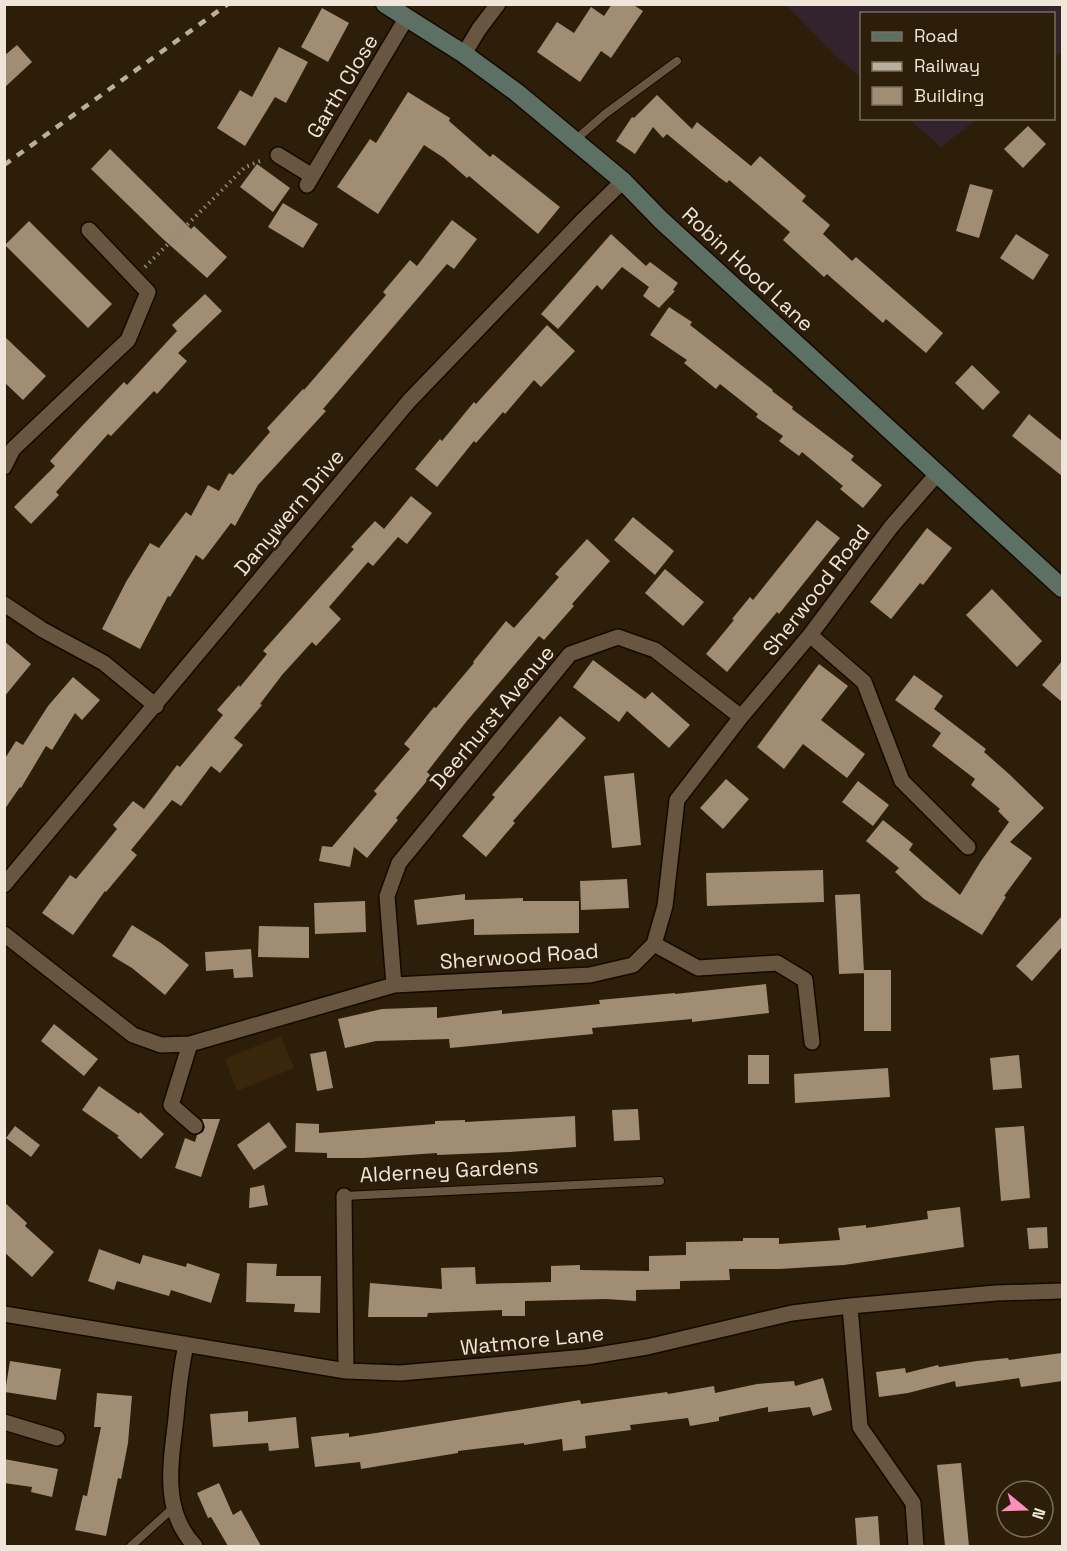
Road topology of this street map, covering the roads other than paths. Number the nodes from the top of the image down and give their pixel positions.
1 (385, 4) edge
2 (498, 4) edge
3 (407, 17) junction
4 (464, 54) junction
5 (677, 61) dead end
6 (574, 141) junction
7 (278, 155) road end
8 (623, 181) junction
9 (89, 230) dead end
10 (9, 444) edge
11 (4, 467) edge
12 (937, 474) junction
13 (1062, 588) edge
14 (4, 604) edge
15 (810, 635) junction
16 (156, 706) junction
17 (741, 717) junction
18 (968, 847) dead end
19 (4, 885) edge
20 (4, 934) edge
21 (654, 944) junction
22 (394, 986) junction
23 (812, 1042) dead end
24 (190, 1044) junction
25 (195, 1126) dead end
26 (660, 1180) dead end
27 (344, 1196) joint
28 (1062, 1291) edge
29 (850, 1306) junction
30 (4, 1314) edge
31 (186, 1344) junction
32 (346, 1371) junction
33 (4, 1422) edge
34 (57, 1438) dead end
35 (173, 1508) junction
36 (131, 1546) edge
37 (195, 1546) edge
38 (916, 1546) edge

1 - 3 main road, Robin Hood Lane
2 - 4 street
3 - 4 main road, Robin Hood Lane
3 - 7 street, Garth Close
4 - 6 main road, Robin Hood Lane
5 - 6 lane
6 - 8 main road, Robin Hood Lane
8 - 12 main road, Robin Hood Lane
8 - 16 street, Danywern Drive
9 - 10 street
10 - 11 street
12 - 13 main road, Robin Hood Lane
12 - 15 street, Sherwood Road
14 - 16 street
15 - 17 street, Sherwood Road
15 - 18 street
16 - 19 street, Danywern Drive
17 - 21 street, Sherwood Road
17 - 22 street, Deerhurst Avenue
20 - 24 street, Sherwood Road
21 - 22 street, Sherwood Road
21 - 23 street
22 - 24 street, Sherwood Road
24 - 25 street
26 - 27 lane, Alderney Gardens
27 - 32 street, Alderney Gardens
28 - 29 street, Watmore Lane
29 - 32 street, Watmore Lane
29 - 38 street
30 - 31 street, Watmore Lane
31 - 32 street, Watmore Lane
31 - 35 street
33 - 34 street
35 - 36 lane
35 - 37 street

